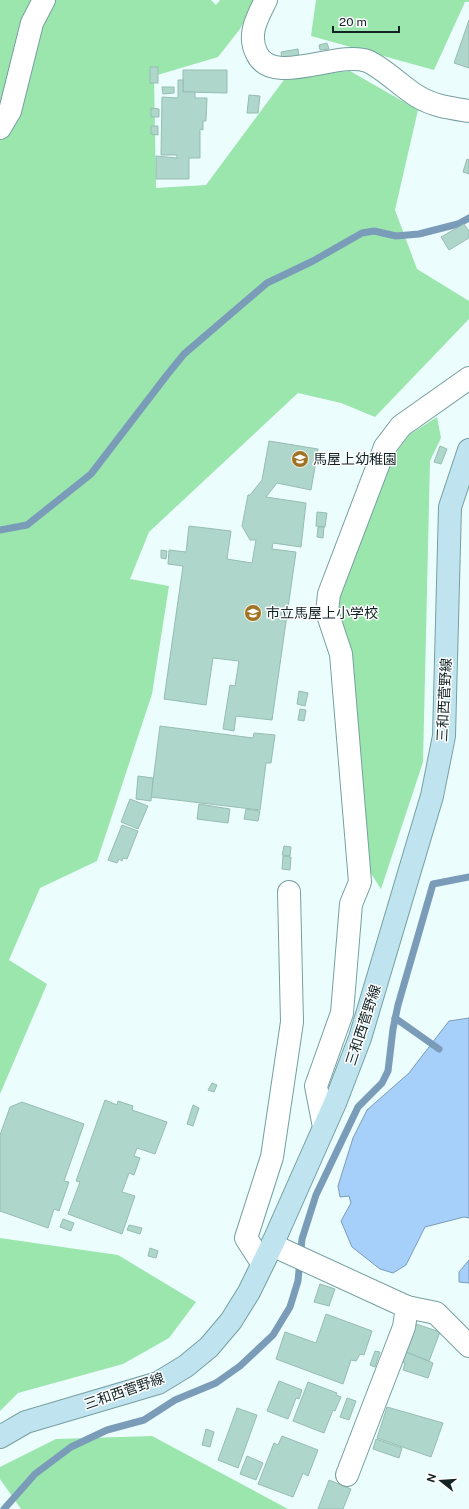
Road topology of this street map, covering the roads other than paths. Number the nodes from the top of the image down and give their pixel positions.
1 (44, 0) edge
2 (266, 0) edge
3 (469, 111) edge
4 (0, 128) edge
5 (469, 378) edge
6 (469, 450) edge
7 (289, 892) dead end
8 (324, 1127) junction
9 (267, 1254) junction
10 (407, 1307) junction
11 (469, 1346) edge
12 (0, 1437) edge
13 (347, 1475) dead end

1 - 4 street
2 - 3 street
5 - 8 street
6 - 8 main road, 三和西菅野線
7 - 9 street
8 - 9 main road, 三和西菅野線
9 - 10 street
9 - 12 main road, 三和西菅野線
10 - 11 street
10 - 13 street

